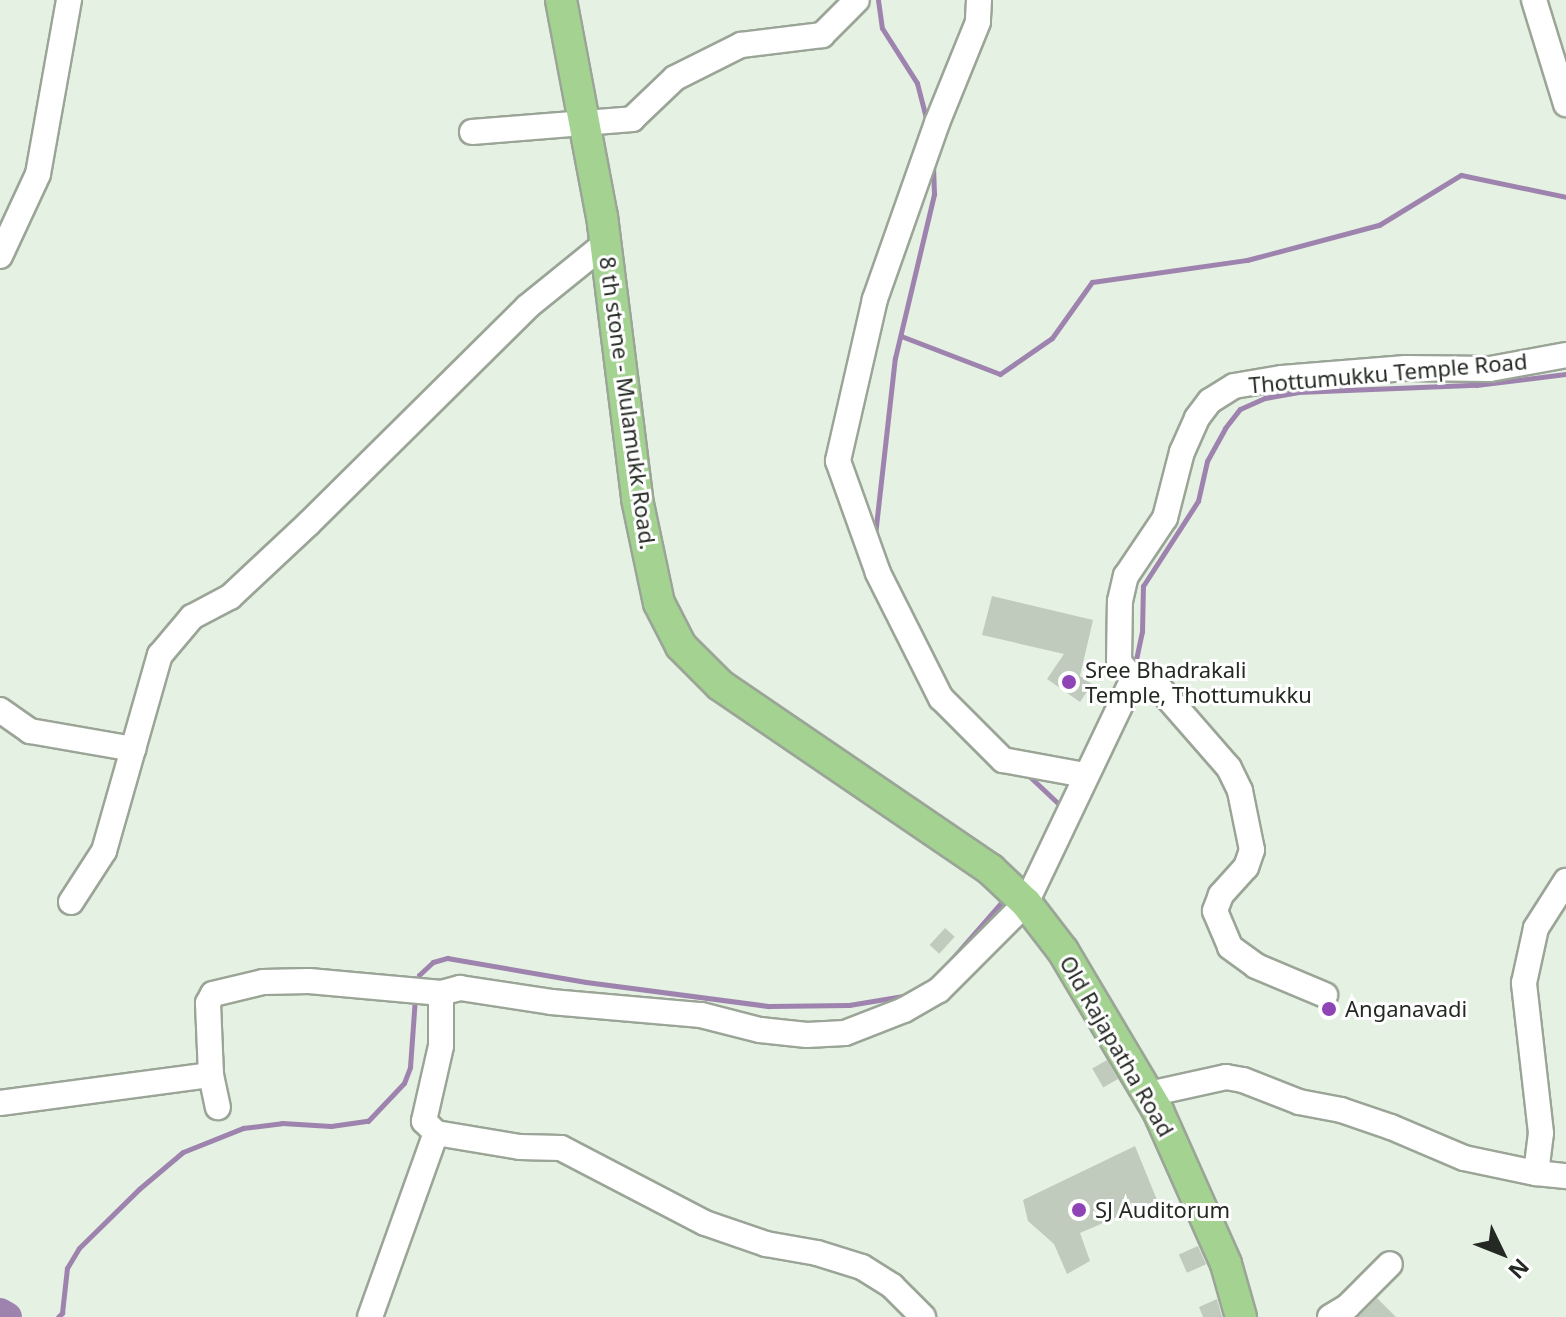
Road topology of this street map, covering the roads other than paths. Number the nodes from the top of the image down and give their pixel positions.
1 (69, 0) edge
2 (561, 0) edge
3 (857, 0) edge
4 (979, 0) edge
5 (1534, 0) edge
6 (1566, 104) edge
7 (585, 122) junction
8 (472, 132) dead end
9 (606, 243) junction
10 (0, 256) edge
11 (1566, 355) edge
12 (1126, 671) junction
13 (0, 710) edge
14 (133, 749) junction
15 (1079, 774) junction
16 (1566, 881) edge
17 (1016, 893) junction
18 (71, 902) dead end
19 (428, 992) junction
20 (1325, 995) dead end
21 (211, 1075) junction
22 (1149, 1094) junction
23 (0, 1103) edge
24 (218, 1107) dead end
25 (436, 1133) junction
26 (1536, 1173) junction
27 (1566, 1176) edge
28 (1390, 1264) dead end
29 (370, 1317) edge
30 (923, 1317) edge
31 (1241, 1317) edge
32 (1330, 1317) edge

1 - 10 street
2 - 7 main road, 8 th stone - Mulamukk Road.
3 - 7 street
4 - 15 street
5 - 6 street
7 - 8 street
7 - 9 main road, 8 th stone - Mulamukk Road.
9 - 14 street
9 - 17 main road, 8 th stone - Mulamukk Road.
11 - 12 street, Thottumukku Temple Road
12 - 15 street, Thottumukku Temple Road
12 - 20 street
13 - 14 street
14 - 18 street
15 - 17 street, Thottumukku Temple Road
16 - 26 street
17 - 19 street
17 - 22 main road, Old Rajapatha Road
19 - 21 street
19 - 25 street
21 - 23 street
21 - 24 street
22 - 26 street
22 - 31 main road, Old Rajapatha Road
25 - 29 street
25 - 30 street
26 - 27 street
28 - 32 street

